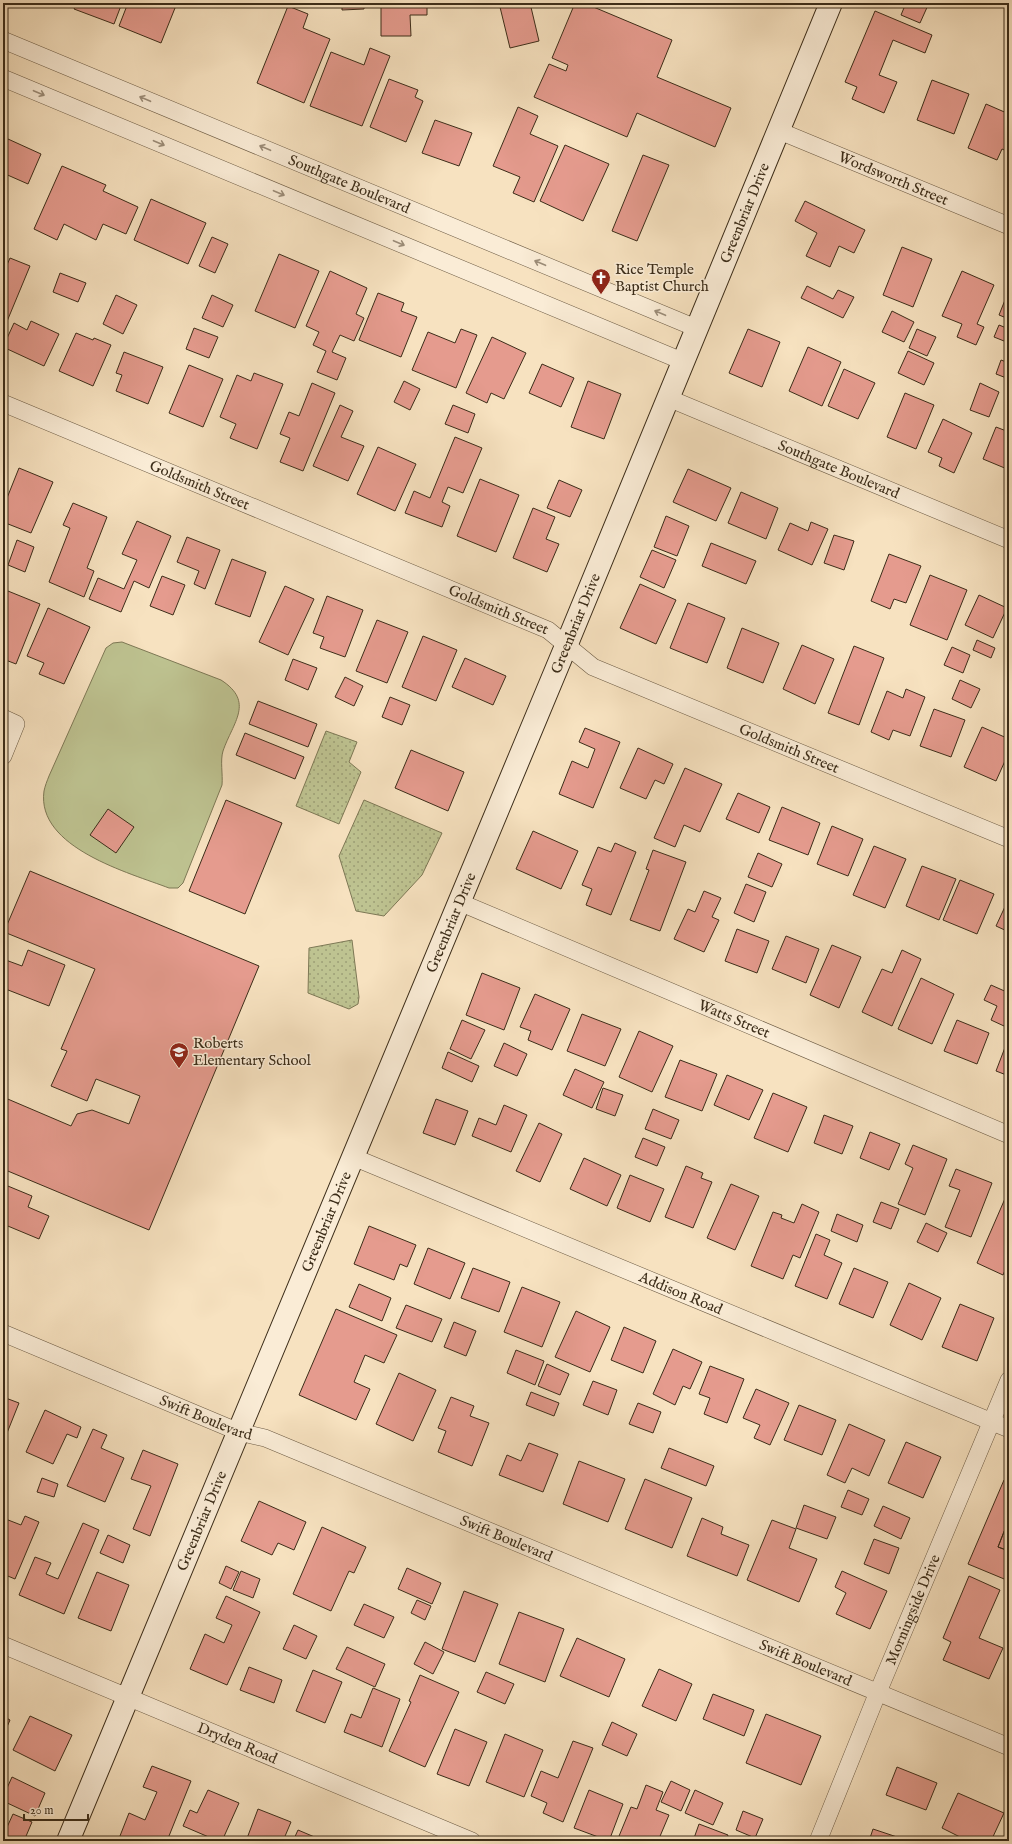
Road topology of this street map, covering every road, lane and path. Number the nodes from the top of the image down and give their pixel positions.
1 (830, 3) edge
2 (3, 40) edge
3 (3, 78) edge
4 (777, 130) junction
5 (1009, 226) edge
6 (696, 328) junction
7 (682, 361) junction
8 (668, 398) junction
9 (3, 403) edge
10 (1009, 540) edge
11 (566, 646) junction
12 (10, 721) edge
13 (3, 756) edge
14 (1009, 839) edge
15 (459, 902) junction
16 (1009, 1134) edge
17 (353, 1158) junction
18 (3, 1333) edge
19 (1009, 1380) edge
20 (992, 1422) junction
21 (1009, 1429) edge
22 (239, 1432) junction
23 (3, 1645) edge
24 (878, 1692) junction
25 (128, 1696) junction
26 (1009, 1747) edge
27 (68, 1841) edge
28 (472, 1841) edge
29 (818, 1841) edge

1 - 4 main road, Greenbriar Drive
6 -> 2 street, Southgate Boulevard
3 -> 7 street
4 - 5 street, Wordsworth Street
4 - 6 main road, Greenbriar Drive
6 - 7 main road, Greenbriar Drive
7 - 8 main road, Greenbriar Drive
8 - 10 street, Southgate Boulevard
8 - 11 main road, Greenbriar Drive
9 - 11 street, Goldsmith Street
11 - 14 street, Goldsmith Street
11 - 15 main road, Greenbriar Drive
12 - 13 street
15 - 16 street, Watts Street
15 - 17 main road, Greenbriar Drive
17 - 20 street, Addison Road
17 - 22 main road, Greenbriar Drive
18 - 22 street, Swift Boulevard
19 - 20 street, Morningside Drive
20 - 21 street, Addison Road
20 - 24 street, Morningside Drive
22 - 24 street, Swift Boulevard
22 - 25 main road, Greenbriar Drive
23 - 25 street, Dryden Road
24 - 26 street, Swift Boulevard
24 - 29 street, Morningside Drive
25 - 27 main road, Greenbriar Drive
25 - 28 street, Dryden Road

